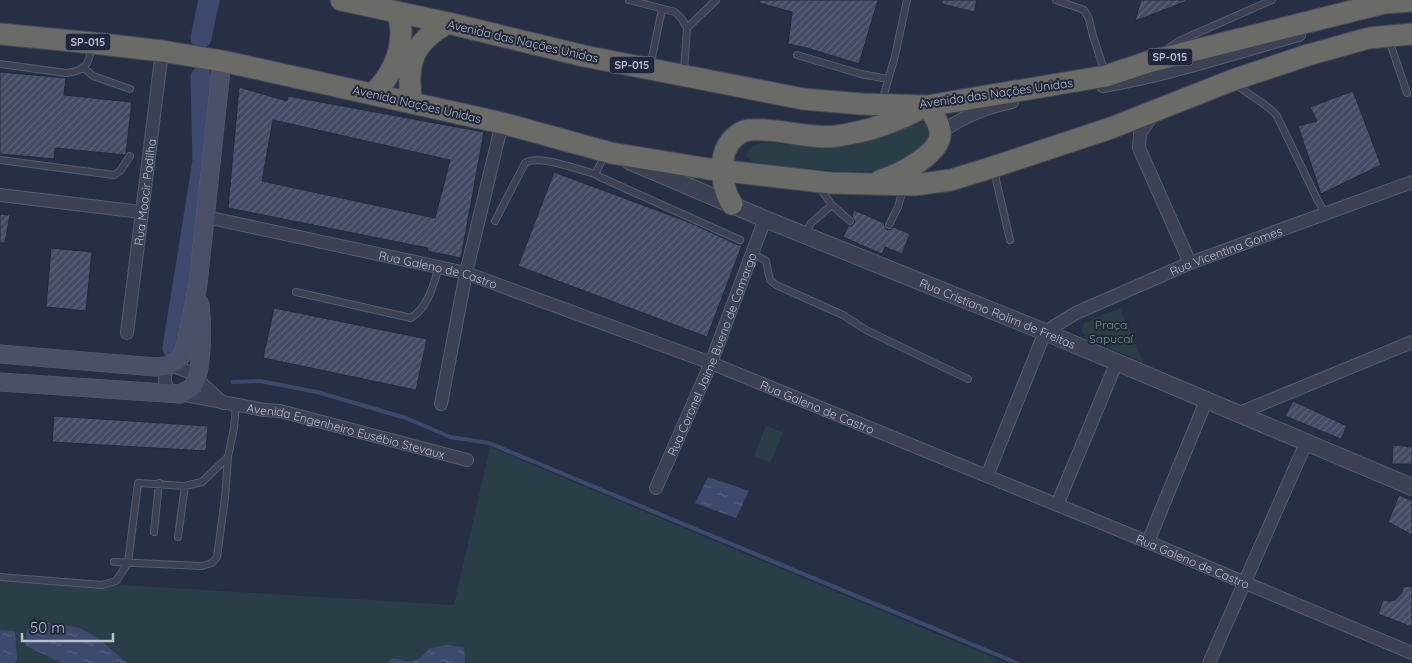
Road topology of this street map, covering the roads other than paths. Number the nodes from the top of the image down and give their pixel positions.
1 (341, 0) edge
2 (629, 0) edge
3 (716, 0) edge
4 (906, 0) edge
5 (1056, 0) edge
6 (1272, 0) edge
7 (1412, 0) edge
8 (399, 9) junction
9 (662, 9) junction
10 (1412, 9) edge
11 (448, 23) junction
12 (687, 28) junction
13 (0, 34) edge
14 (1412, 34) edge
15 (1388, 36) junction
16 (93, 43) junction
17 (169, 52) junction
18 (796, 55) dead end
19 (216, 60) junction
20 (1148, 62) junction
21 (0, 64) edge
22 (84, 68) junction
23 (650, 69) junction
24 (684, 76) junction
25 (1106, 76) junction
26 (888, 79) junction
27 (1233, 80) junction
28 (130, 89) dead end
29 (1407, 93) dead end
30 (373, 94) junction
31 (412, 103) junction
32 (882, 105) junction
33 (927, 106) junction
34 (1157, 110) junction
35 (502, 123) junction
36 (941, 132) junction
37 (609, 153) junction
38 (130, 156) dead end
39 (0, 160) edge
40 (993, 167) junction
41 (722, 171) junction
42 (595, 174) junction
43 (814, 181) junction
44 (1412, 182) edge
45 (866, 184) junction
46 (904, 185) junction
47 (0, 195) edge
48 (732, 204) junction
49 (832, 205) junction
50 (141, 212) junction
51 (1325, 213) junction
52 (206, 217) junction
53 (765, 219) junction
54 (495, 221) dead end
55 (850, 221) dead end
56 (889, 225) dead end
57 (804, 236) junction
58 (740, 240) dead end
59 (1010, 240) dead end
60 (752, 253) junction
61 (1190, 263) junction
62 (439, 267) junction
63 (466, 273) junction
64 (198, 284) junction
65 (296, 292) dead end
66 (127, 332) dead end
67 (1045, 332) junction
68 (1412, 342) edge
69 (0, 354) edge
70 (711, 363) junction
71 (1116, 364) junction
72 (169, 365) junction
73 (196, 378) junction
74 (968, 379) dead end
75 (0, 382) edge
76 (176, 395) junction
77 (1206, 401) junction
78 (223, 403) junction
79 (441, 404) dead end
80 (236, 405) junction
81 (1237, 414) junction
82 (1306, 443) junction
83 (228, 457) junction
84 (467, 460) dead end
85 (988, 476) junction
86 (158, 483) junction
87 (185, 486) junction
88 (1412, 487) edge
89 (656, 488) dead end
90 (1057, 505) junction
91 (154, 532) dead end
92 (178, 537) dead end
93 (1148, 542) junction
94 (114, 562) dead end
95 (128, 562) junction
96 (0, 577) edge
97 (1244, 583) junction
98 (1412, 653) edge
99 (1209, 663) edge

1 - 8 highway, Avenida das Nações Unidas / SP-015
2 - 9 lane
3 - 12 lane
4 - 26 lane
5 - 25 lane
6 - 20 lane
7 - 20 highway, Avenida das Nações Unidas / SP-015
8 - 11 highway, Avenida das Nações Unidas / SP-015
8 - 30 highway
9 - 12 lane
9 - 23 lane
10 - 36 street
11 - 23 highway, Avenida das Nações Unidas / SP-015
11 - 31 highway
12 - 24 lane
13 - 16 highway, SP-015
14 - 15 highway, SP-015
15 - 27 highway, SP-015
15 - 29 lane
16 - 17 highway, SP-015
16 - 22 lane
17 - 19 highway, SP-015
17 - 50 street, Rua Moacir Padilha
18 - 26 lane
19 - 30 highway, Avenida Nações Unidas / SP-015
19 - 52 main road
20 - 25 highway, Avenida das Nações Unidas / SP-015
21 - 22 lane
22 - 28 lane
23 - 24 highway, Avenida das Nações Unidas / SP-015
24 - 32 highway, Avenida das Nações Unidas / SP-015
25 - 33 highway, Avenida das Nações Unidas / SP-015
26 - 32 lane
27 - 34 highway, SP-015
27 - 51 lane
30 - 31 highway, Avenida Nações Unidas / SP-015
31 - 35 highway, Avenida Nações Unidas / SP-015
32 - 33 highway, Avenida das Nações Unidas / SP-015
33 - 36 highway
33 - 41 highway
34 - 40 highway, SP-015
34 - 61 street
35 - 37 highway, Avenida Nações Unidas / SP-015
35 - 63 street
36 - 45 highway
37 - 41 highway, SP-015
37 - 42 lane
37 - 48 street, Rua Cristiano Rolim de Freitas
38 - 39 lane
40 - 46 highway, SP-015
40 - 59 lane
41 - 43 highway, SP-015
41 - 48 highway
42 - 54 lane
42 - 58 lane
43 - 45 highway, SP-015
43 - 49 lane
44 - 51 street, Rua Vicentina Gomes
45 - 46 highway, SP-015
46 - 56 lane
47 - 50 street
48 - 53 street, Rua Cristiano Rolim de Freitas
49 - 55 lane
49 - 57 lane
50 - 66 street, Rua Moacir Padilha
51 - 61 street, Rua Vicentina Gomes
52 - 62 street, Rua Galeno de Castro
52 - 64 main road
53 - 57 street, Rua Cristiano Rolim de Freitas
53 - 60 street, Rua Coronel Jaime Bueno de Camargo
57 - 67 street, Rua Cristiano Rolim de Freitas
60 - 70 street, Rua Coronel Jaime Bueno de Camargo
60 - 74 lane
61 - 67 street, Rua Vicentina Gomes
62 - 63 street, Rua Galeno de Castro
62 - 65 lane
63 - 70 street, Rua Galeno de Castro
63 - 79 street
64 - 72 main road
64 - 73 main road
67 - 71 street, Rua Cristiano Rolim de Freitas
67 - 85 street
68 - 81 street
69 - 72 main road
70 - 85 street, Rua Galeno de Castro
70 - 89 street, Rua Coronel Jaime Bueno de Camargo
71 - 77 street, Rua Cristiano Rolim de Freitas
71 - 90 street
72 - 73 street
72 - 76 street
73 - 76 main road
73 - 78 street
75 - 76 main road, Avenida Engenheiro Eusébio Stevaux
76 - 78 street, Avenida Engenheiro Eusébio Stevaux
77 - 81 street, Rua Cristiano Rolim de Freitas
77 - 93 street
78 - 80 street, Avenida Engenheiro Eusébio Stevaux
80 - 83 lane
80 - 84 street, Avenida Engenheiro Eusébio Stevaux
81 - 82 street, Rua Cristiano Rolim de Freitas
82 - 88 street, Rua Cristiano Rolim de Freitas
82 - 97 street
83 - 87 lane
83 - 95 lane
85 - 90 street, Rua Galeno de Castro
86 - 87 lane
86 - 91 lane
86 - 95 lane
87 - 92 lane
90 - 93 street, Rua Galeno de Castro
93 - 97 street, Rua Galeno de Castro
94 - 95 lane
95 - 96 lane
97 - 98 street, Rua Galeno de Castro
97 - 99 street

